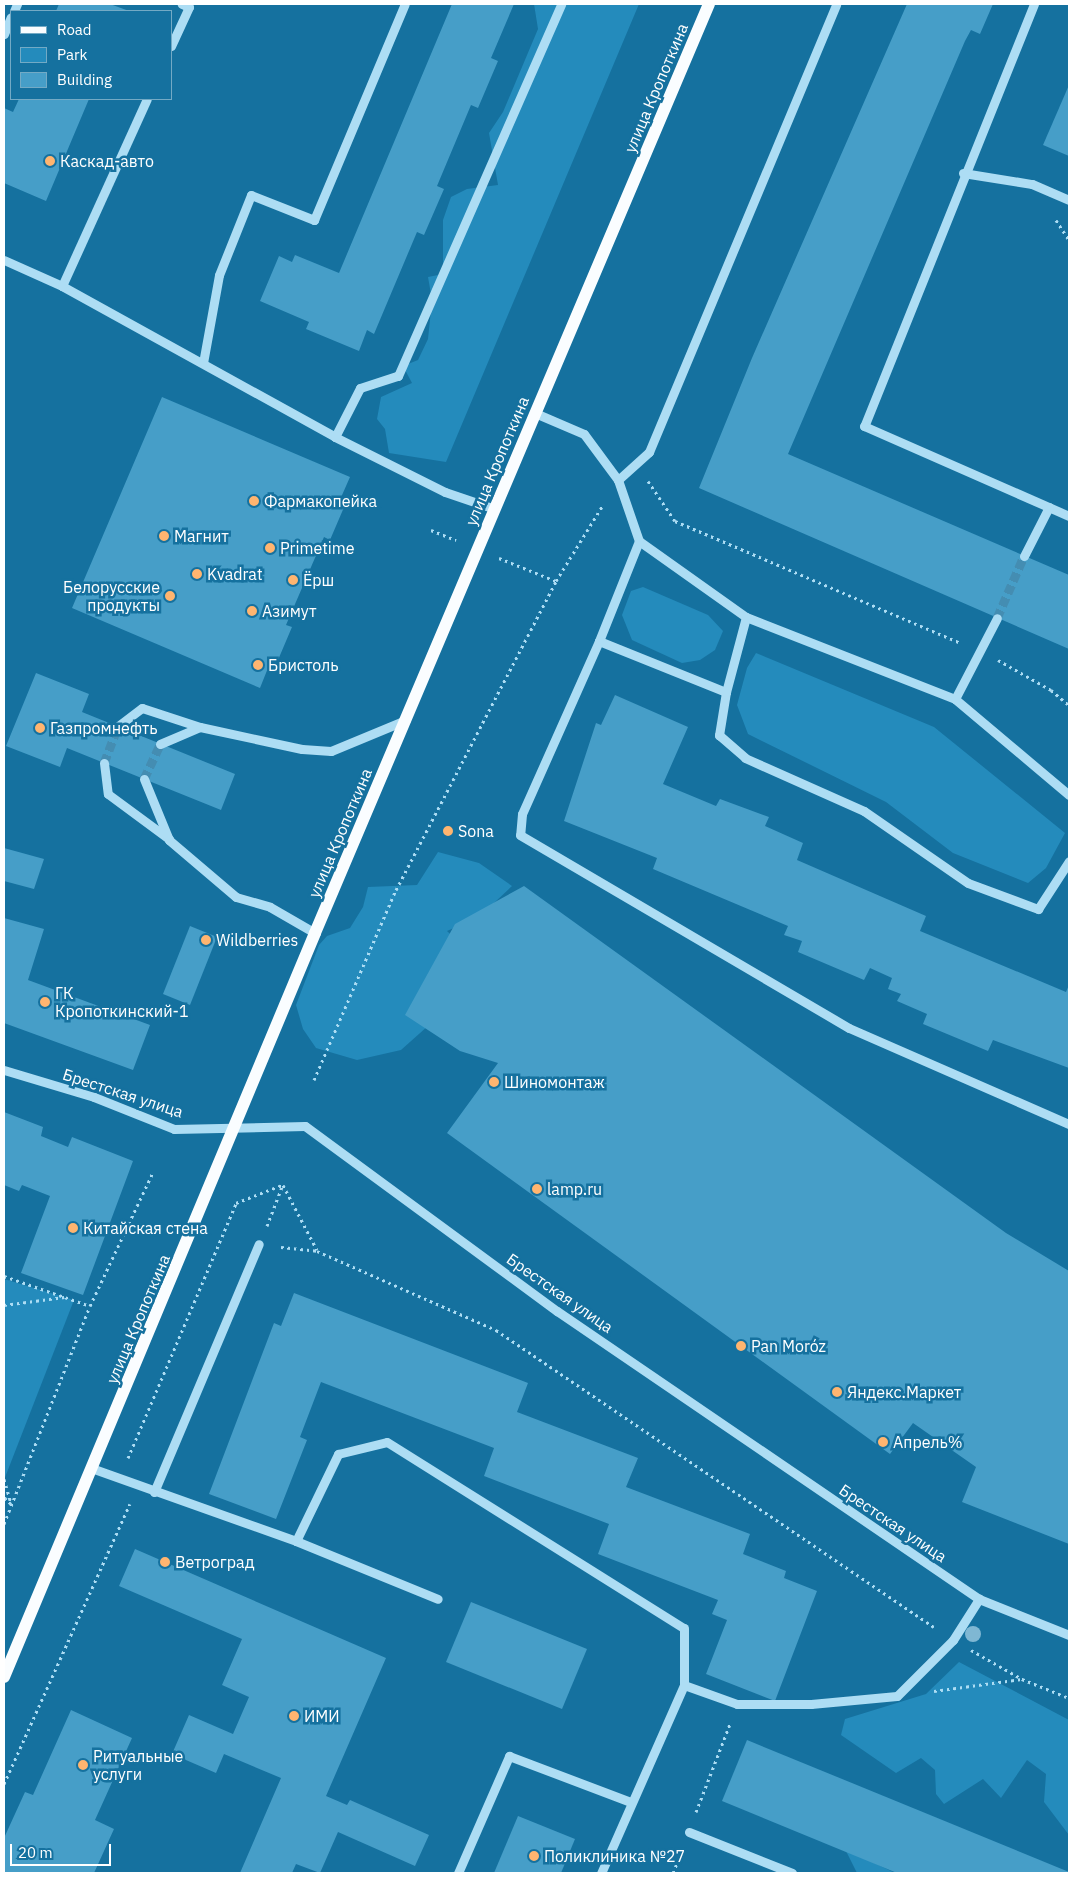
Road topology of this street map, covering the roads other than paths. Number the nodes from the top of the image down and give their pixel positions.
1 (182, 4) edge
2 (405, 4) edge
3 (561, 4) edge
4 (709, 4) edge
5 (836, 4) edge
6 (1034, 4) edge
7 (10, 19) edge
8 (4, 34) edge
9 (172, 44) edge
10 (147, 100) edge
11 (964, 173) junction
12 (1069, 200) edge
13 (4, 260) edge
14 (62, 286) junction
15 (203, 363) junction
16 (535, 413) junction
17 (335, 437) junction
18 (618, 480) junction
19 (1049, 507) junction
20 (495, 509) junction
21 (1069, 516) edge
22 (639, 541) junction
23 (1024, 556) tunnel mouth
24 (746, 617) junction
25 (997, 618) tunnel mouth
26 (599, 641) junction
27 (726, 692) junction
28 (954, 699) junction
29 (406, 720) junction
30 (118, 726) tunnel mouth
31 (200, 728) junction
32 (160, 744) tunnel mouth
33 (104, 763) tunnel mouth
34 (144, 779) dead end
35 (1069, 795) edge
36 (170, 840) junction
37 (1069, 861) edge
38 (315, 933) junction
39 (4, 1070) edge
40 (1069, 1124) edge
41 (234, 1130) junction
42 (260, 1244) road end
43 (94, 1468) junction
44 (154, 1492) junction
45 (296, 1541) junction
46 (438, 1599) dead end
47 (979, 1599) junction
48 (1069, 1635) edge
49 (4, 1678) edge
50 (684, 1685) junction
51 (631, 1802) junction
52 (689, 1832) road end
53 (458, 1873) edge
54 (601, 1873) edge
55 (792, 1873) edge

1 - 9 street
2 - 15 street
3 - 17 street
4 - 16 main road, улица Кропоткина
5 - 18 street
6 - 11 street
7 - 8 street
10 - 14 street
11 - 12 street
11 - 19 street
13 - 14 street
14 - 15 street
15 - 17 street
16 - 18 street
16 - 20 main road, улица Кропоткина
17 - 20 street
18 - 22 street
19 - 21 street
19 - 23 street
20 - 29 main road, улица Кропоткина
22 - 24 street
22 - 26 street
24 - 27 street
24 - 28 street
25 - 28 street
26 - 27 street
26 - 40 street
27 - 37 street
28 - 35 street
29 - 31 street
29 - 38 main road, улица Кропоткина
30 - 31 street
31 - 32 street
33 - 36 street
34 - 36 street
36 - 38 street
38 - 41 main road, улица Кропоткина
39 - 41 street, Брестская улица
41 - 43 main road, улица Кропоткина
41 - 47 street, Брестская улица
42 - 44 street
43 - 44 street
43 - 49 main road, улица Кропоткина
44 - 45 street
45 - 46 street
45 - 50 street
47 - 48 street, Брестская улица
47 - 50 street
50 - 51 street
51 - 53 street
51 - 54 street
52 - 55 street

